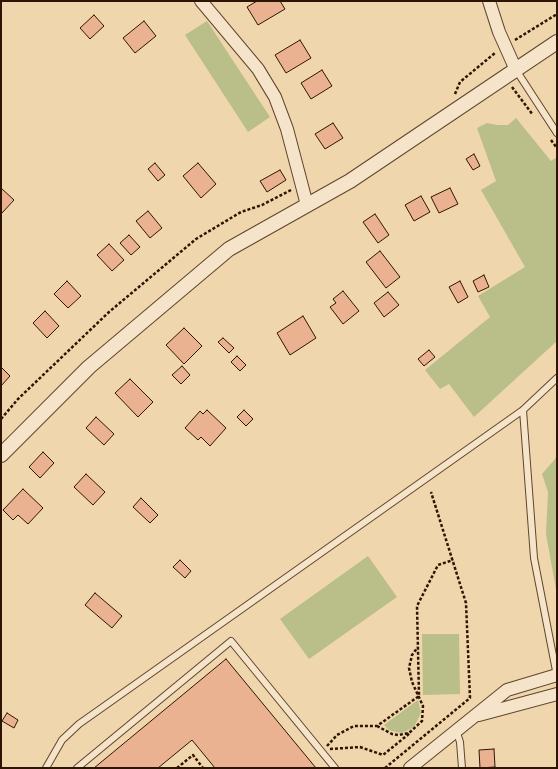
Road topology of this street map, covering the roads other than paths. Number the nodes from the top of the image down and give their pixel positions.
1 (201, 1) edge
2 (489, 1) edge
3 (557, 42) edge
4 (510, 74) junction
5 (557, 133) edge
6 (307, 205) junction
7 (557, 378) edge
8 (523, 410) junction
9 (1, 455) edge
10 (557, 675) edge
11 (557, 694) edge
12 (474, 716) junction
13 (456, 730) junction
14 (46, 768) edge
15 (77, 768) edge
16 (335, 768) edge
17 (410, 768) edge
18 (462, 768) edge

1 - 6 street
2 - 4 street
3 - 4 street
4 - 5 lane
4 - 6 street
6 - 9 street
7 - 8 lane
8 - 10 lane
8 - 14 lane
10 - 12 street
11 - 12 street
12 - 13 street
13 - 17 street
13 - 18 lane
15 - 16 lane

